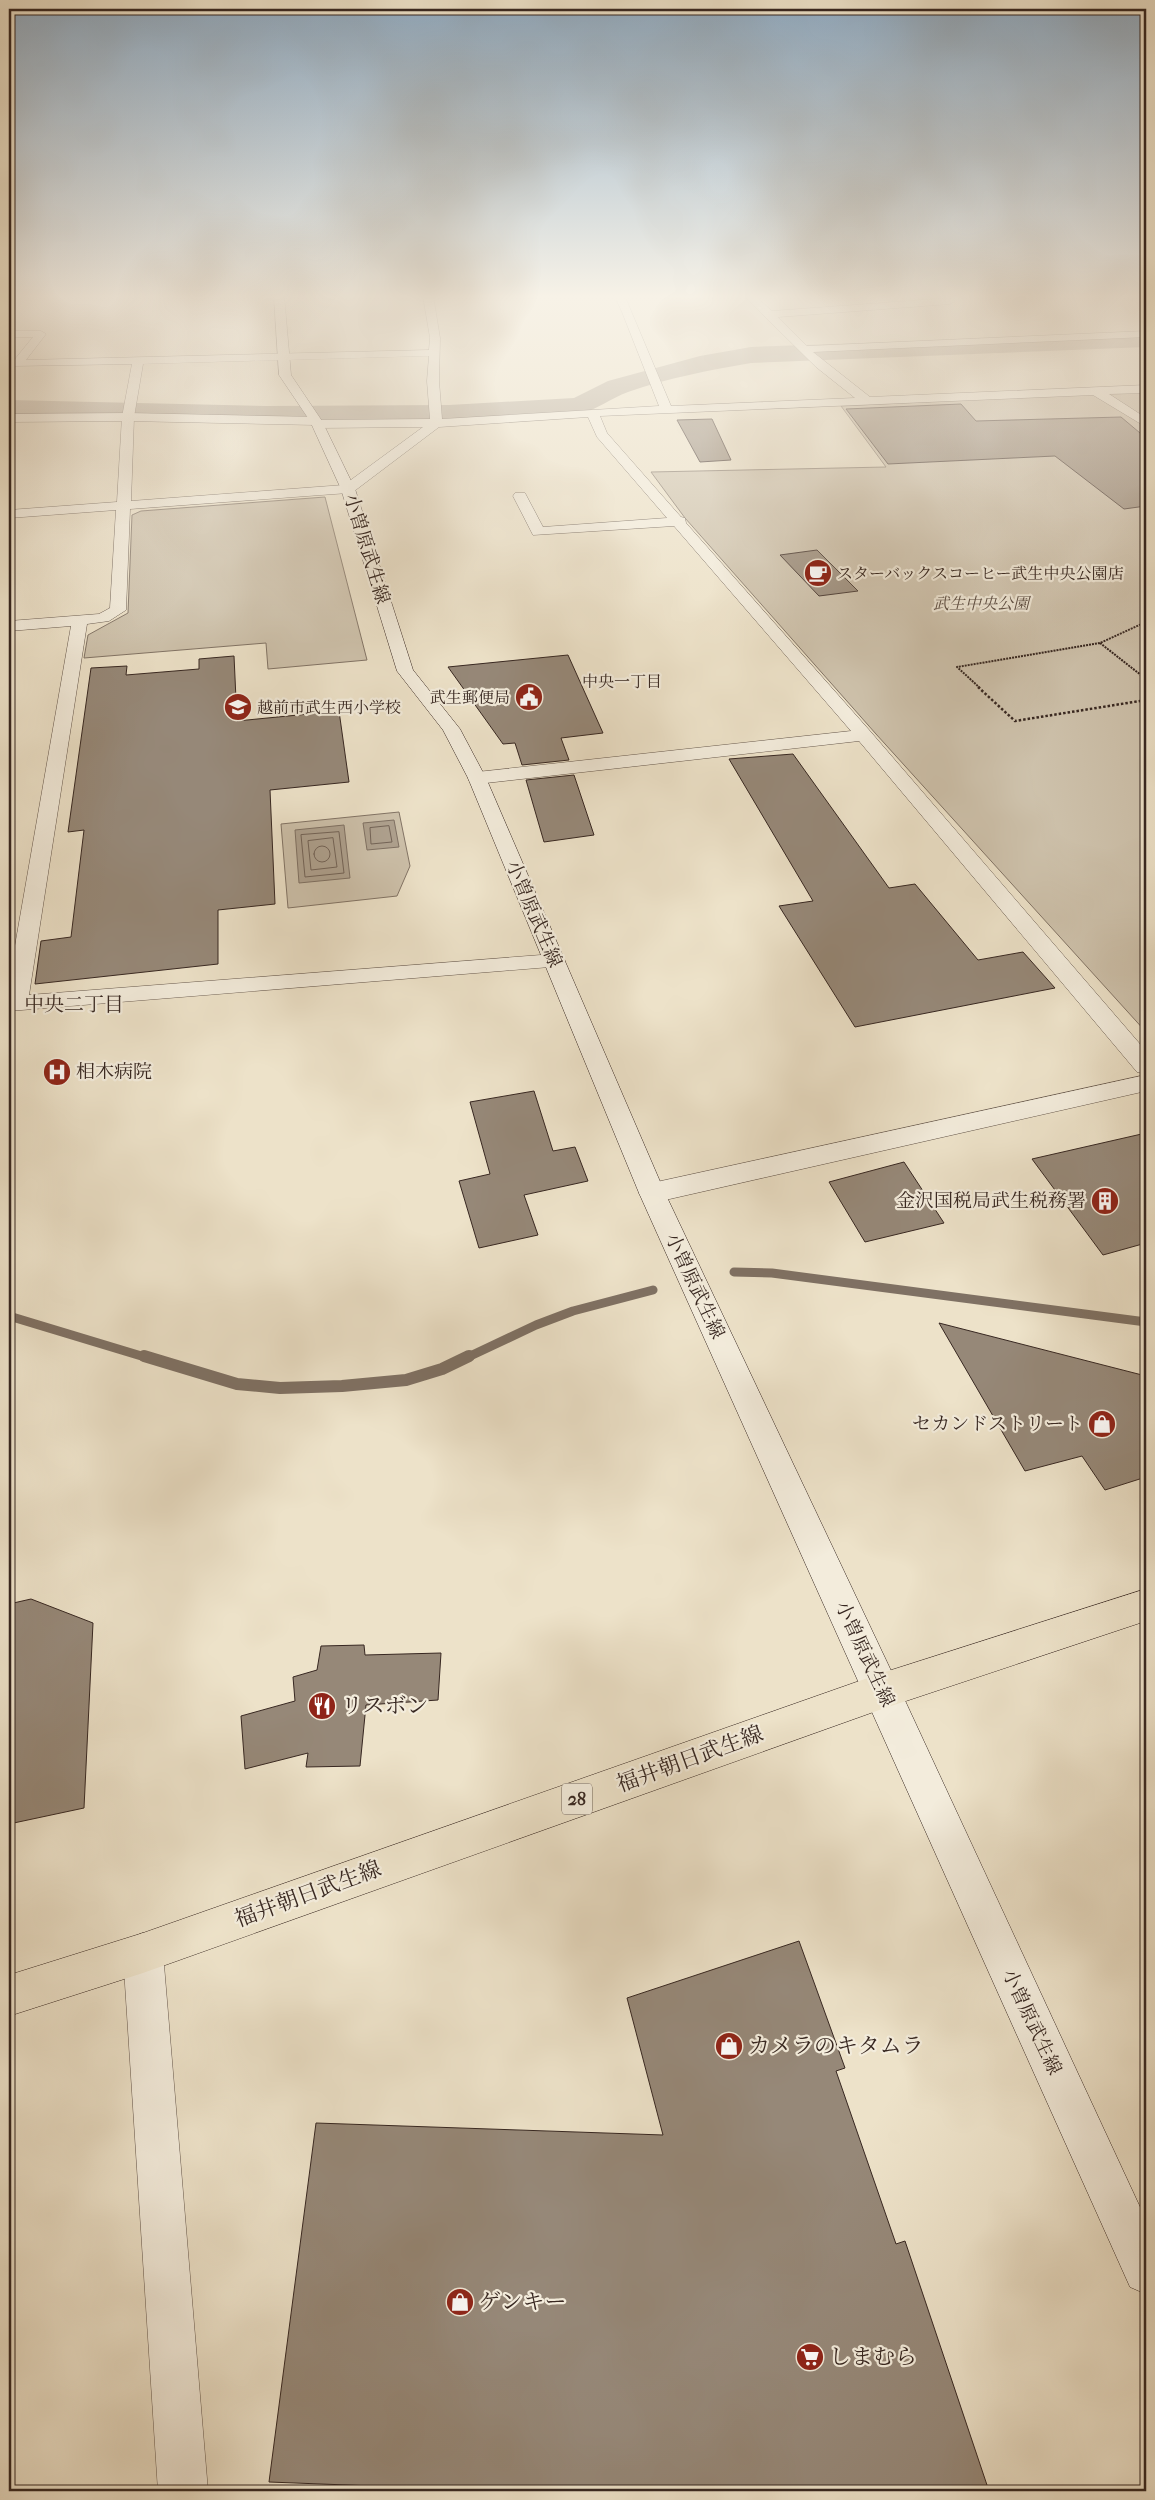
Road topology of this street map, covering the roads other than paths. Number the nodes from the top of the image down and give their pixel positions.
1 (129, 412) edge
2 (309, 412) edge
3 (436, 412) edge
4 (642, 412) edge
5 (1128, 412) edge
6 (593, 413) junction
7 (128, 417) junction
8 (9, 418) edge
9 (314, 419) junction
10 (436, 423) junction
11 (1146, 423) edge
12 (348, 489) junction
13 (520, 496) dead end
14 (123, 508) junction
15 (9, 514) edge
16 (680, 521) junction
17 (80, 620) junction
18 (9, 626) edge
19 (864, 735) junction
20 (477, 778) junction
21 (554, 961) junction
22 (12, 1004) edge
23 (1146, 1069) edge
24 (652, 1193) junction
25 (1146, 1605) edge
26 (882, 1691) junction
27 (143, 1953) junction
28 (9, 1996) edge
29 (1146, 2271) edge
30 (183, 2491) edge

1 - 7 street
2 - 9 street, 小曽原武生線
3 - 10 street
4 - 6 street
5 - 11 street
6 - 10 street
6 - 16 street
7 - 8 street
7 - 9 street
7 - 14 street
9 - 10 street
9 - 12 street, 小曽原武生線
10 - 12 street
12 - 14 street
12 - 20 street, 小曽原武生線
13 - 16 street
14 - 15 street
14 - 17 street
16 - 19 street
17 - 18 street
17 - 22 street
19 - 20 street
19 - 23 street
20 - 21 street, 小曽原武生線
21 - 22 street
21 - 24 street, 小曽原武生線
23 - 24 street
24 - 26 street, 小曽原武生線
25 - 26 main road, 福井朝日武生線 / 28
26 - 27 main road, 福井朝日武生線 / 28
26 - 29 street, 小曽原武生線
27 - 28 main road, 福井朝日武生線 / 28
27 - 30 street

